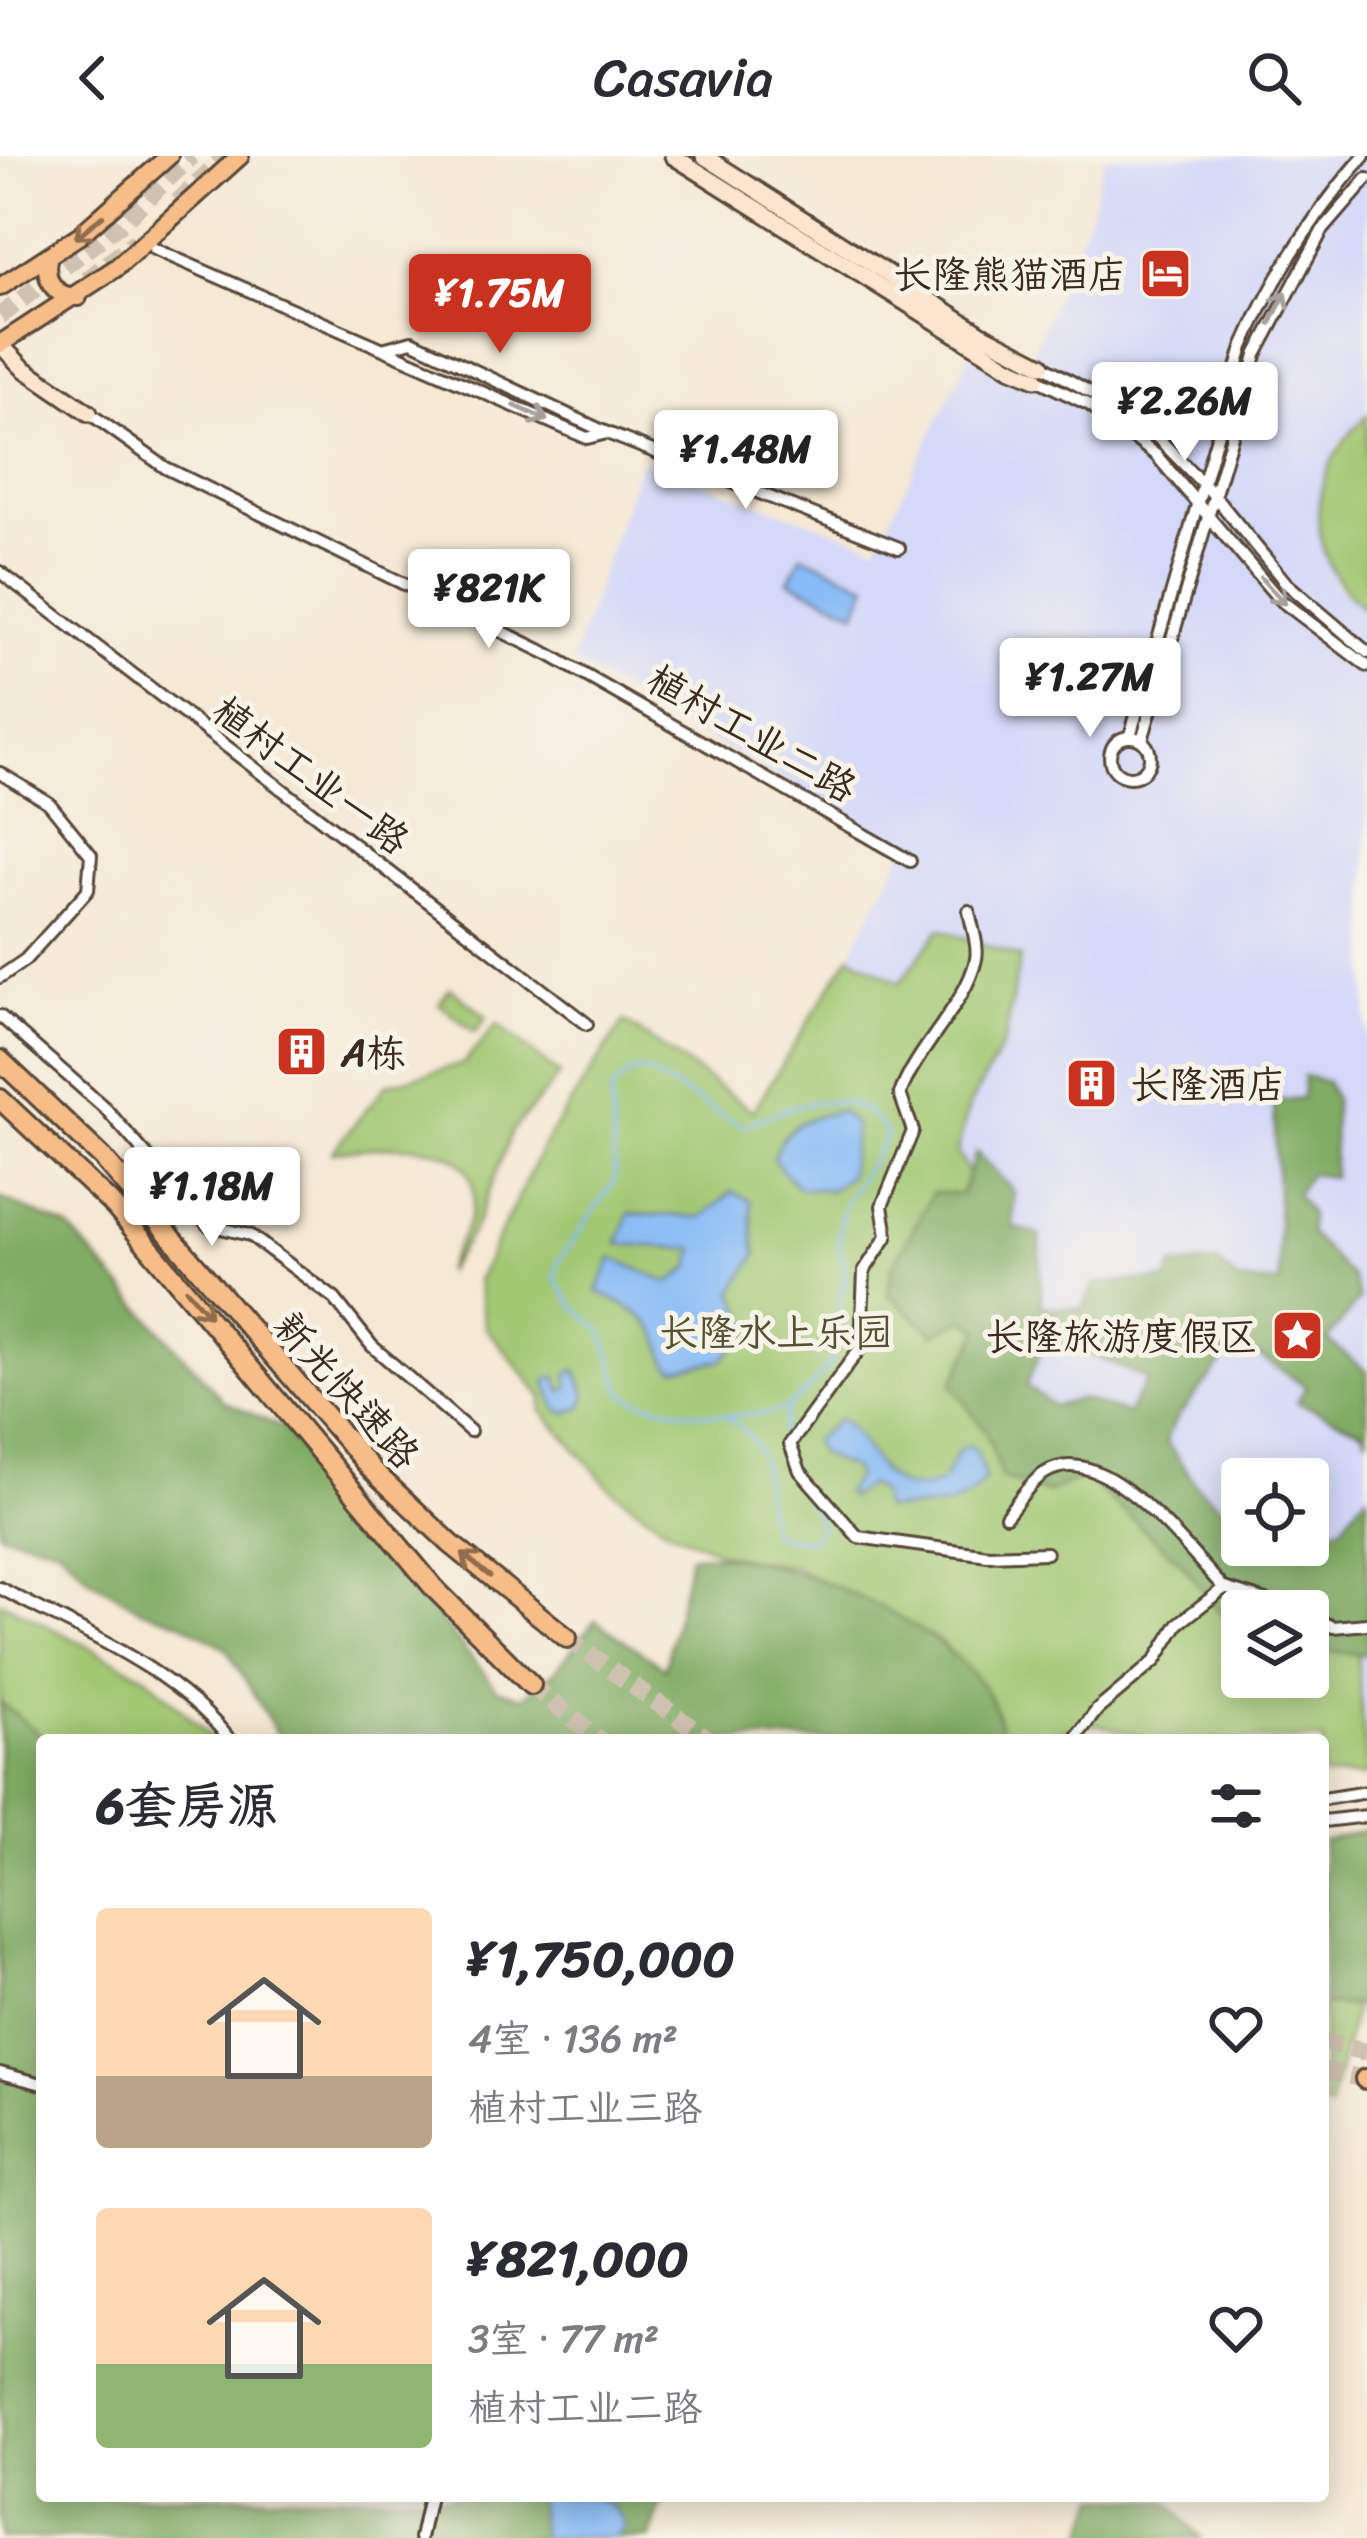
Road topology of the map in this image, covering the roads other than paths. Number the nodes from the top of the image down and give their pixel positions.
1 (169, 156) edge
2 (241, 156) edge
3 (673, 156) edge
4 (704, 156) edge
5 (1364, 156) edge
6 (1367, 179) edge
7 (154, 249) dead end
8 (48, 259) junction
9 (0, 287) edge
10 (78, 297) junction
11 (0, 344) edge
12 (1039, 372) junction
13 (89, 412) joint
14 (1204, 484) junction
15 (1216, 497) junction
16 (1198, 500) junction
17 (1209, 515) junction
18 (899, 548) dead end
19 (0, 572) edge
20 (1367, 652) edge
21 (1367, 666) edge
22 (0, 773) edge
23 (910, 861) dead end
24 (968, 911) dead end
25 (0, 977) edge
26 (0, 1016) edge
27 (587, 1024) dead end
28 (0, 1060) edge
29 (0, 1099) edge
30 (0, 1108) edge
31 (63, 1157) junction
32 (470, 1431) dead end
33 (1006, 1516) dead end
34 (1046, 1553) dead end
35 (0, 1588) edge
36 (1224, 1588) junction
37 (1231, 1590) edge
38 (1367, 1624) edge
39 (1329, 1626) edge
40 (567, 1638) tunnel mouth
41 (531, 1685) tunnel mouth
42 (224, 1734) edge
43 (1078, 1734) edge
44 (1367, 1792) edge
45 (1329, 1798) edge
46 (1367, 1816) edge
47 (1329, 1820) edge
48 (0, 2073) edge
49 (36, 2082) edge
50 (428, 2502) edge
51 (420, 2538) edge

1 -> 8 main road
2 - 10 main road
3 - 12 street
4 - 12 street
5 - 14 street
15 -> 6 street
7 - 18 street
8 - 9 main road
8 - 10 main road
10 - 11 main road
11 - 13 street, 植村工业二路
12 - 14 street
12 - 16 street
13 - 23 street, 植村工业二路
14 - 15 street
14 - 16 street
15 - 17 street
15 - 20 street
16 - 17 street
16 - 17 street
17 -> 21 street
19 - 27 street, 植村工业一路
22 - 25 street
24 - 34 street
26 - 32 street
40 -> 28 highway, 新光快速路
29 - 31 highway, 新光快速路
30 - 31 highway
31 -> 41 highway, 新光快速路
33 - 36 street
35 - 42 street
36 - 37 street
36 - 43 street
38 - 39 street
44 - 45 street
46 - 47 street
48 - 49 street
50 - 51 street

